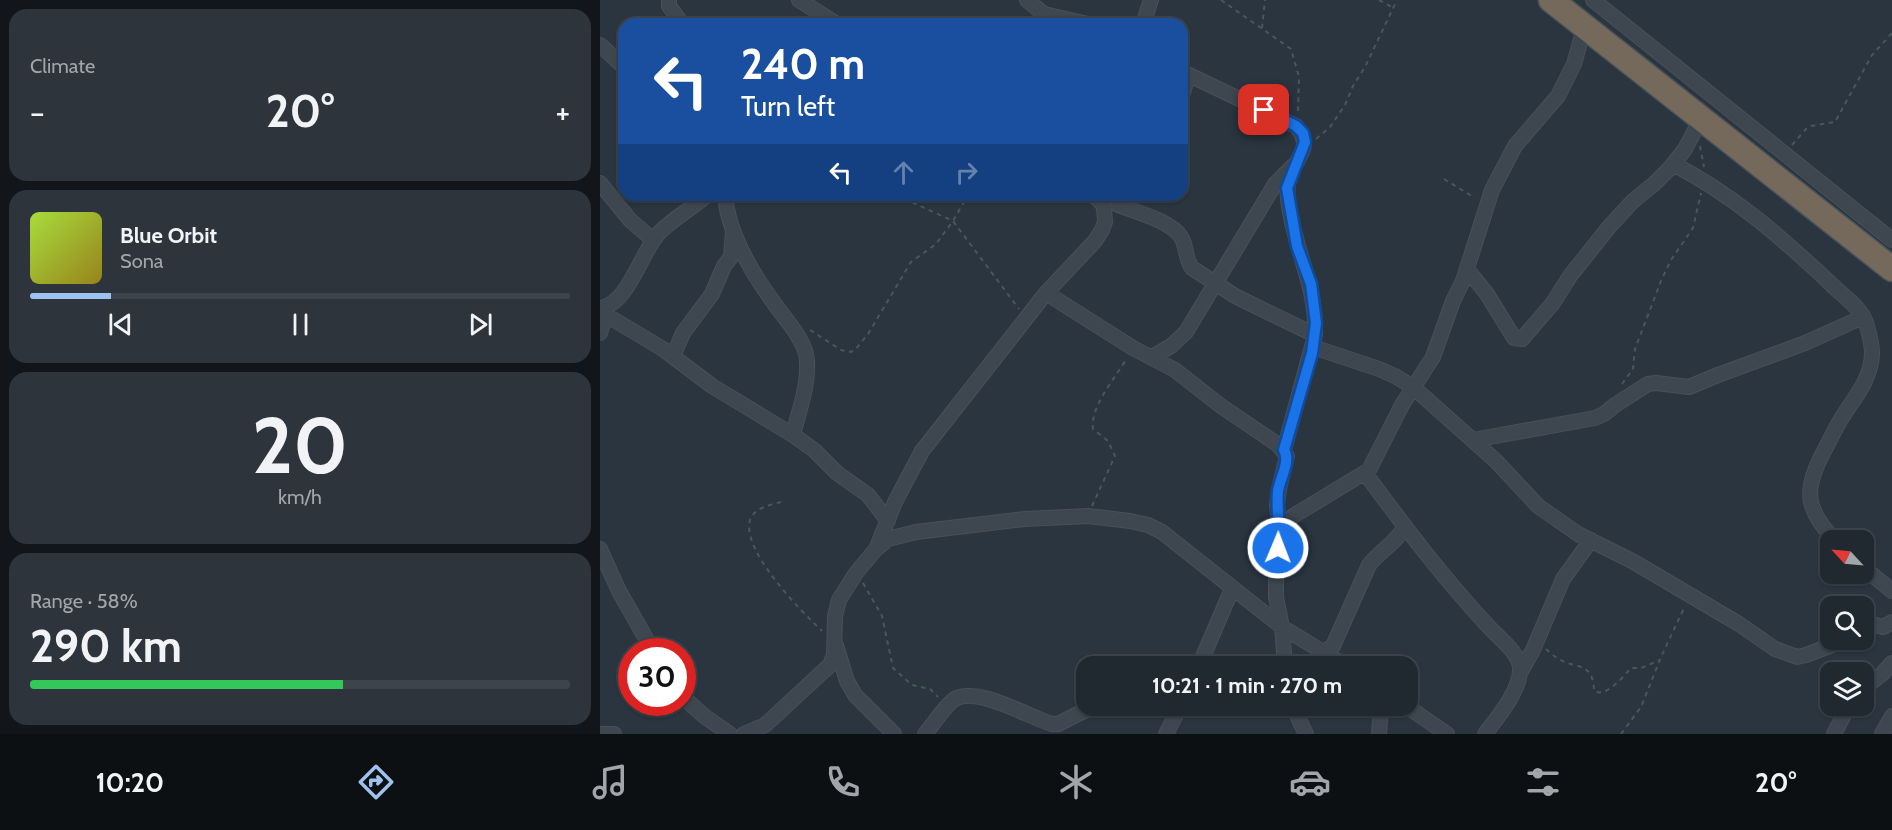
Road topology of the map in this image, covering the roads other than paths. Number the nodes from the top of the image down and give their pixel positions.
1 (669, 0) edge
2 (799, 0) edge
3 (1027, 0) edge
4 (1151, 0) edge
5 (1551, 0) edge
6 (1593, 0) edge
7 (678, 18) edge
8 (828, 18) edge
9 (1045, 18) edge
10 (1145, 18) edge
11 (1585, 25) junction
12 (600, 45) edge
13 (618, 62) edge
14 (1188, 74) edge
15 (1698, 124) junction
16 (1300, 157) junction
17 (1673, 164) junction
18 (600, 183) edge
19 (699, 201) edge
20 (727, 201) edge
21 (1100, 201) edge
22 (1121, 201) edge
23 (1124, 201) edge
24 (1105, 222) junction
25 (734, 229) junction
26 (653, 240) junction
27 (1892, 240) edge
28 (1467, 269) junction
29 (1892, 269) edge
30 (1216, 283) junction
31 (1046, 293) junction
32 (605, 310) edge
33 (1863, 318) junction
34 (600, 333) edge
35 (1314, 341) junction
36 (673, 356) junction
37 (1152, 357) junction
38 (1413, 387) junction
39 (794, 435) junction
40 (1473, 440) junction
41 (1284, 450) junction
42 (1365, 473) junction
43 (888, 521) junction
44 (1405, 526) junction
45 (1826, 530) edge
46 (1280, 532) junction
47 (1591, 540) junction
48 (600, 549) edge
49 (876, 549) junction
50 (1874, 576) edge
51 (1232, 589) junction
52 (1892, 591) edge
53 (1892, 622) edge
54 (1874, 624) edge
55 (1282, 627) junction
56 (646, 638) edge
57 (835, 643) junction
58 (1820, 649) edge
59 (1323, 652) junction
60 (1203, 656) edge
61 (1284, 656) edge
62 (1330, 656) edge
63 (1892, 663) edge
64 (1520, 673) junction
65 (1874, 681) edge
66 (696, 709) edge
67 (1418, 714) edge
68 (1076, 715) edge
69 (1175, 716) edge
70 (1297, 716) edge
71 (1380, 716) edge
72 (1843, 716) edge
73 (1892, 716) edge
74 (764, 729) edge
75 (600, 734) edge
76 (614, 734) edge
77 (730, 734) edge
78 (744, 734) edge
79 (894, 734) edge
80 (925, 734) edge
81 (1166, 734) edge
82 (1306, 734) edge
83 (1379, 734) edge
84 (1447, 734) edge
85 (1485, 734) edge
86 (1834, 734) edge
87 (1881, 734) edge

1 - 7 street
2 - 8 street
3 - 9 street
4 - 10 street
5 - 11 highway
6 - 27 street
11 - 15 highway
11 - 28 street
12 - 13 street
14 - 16 street
15 - 17 street
15 - 29 highway
16 - 30 street
16 - 35 street
17 - 28 street
17 - 33 street
18 - 26 street
19 - 26 street
20 - 25 street
21 - 24 street
22 - 24 street
23 - 30 street
24 - 31 street
25 - 36 street
25 - 39 street
26 - 32 street
28 - 38 street
30 - 35 street
30 - 37 street
31 - 37 street
31 - 43 street
32 - 34 street
32 - 36 street
33 - 40 street
33 - 45 street
35 - 38 street
35 - 41 street
36 - 39 street
37 - 41 street
38 - 40 street
38 - 42 street
39 - 43 street
40 - 47 street
41 - 46 street
42 - 44 street
42 - 46 street
43 - 49 street
44 - 59 street
44 - 64 street
46 - 55 street
47 - 58 street
47 - 64 street
48 - 56 street
49 - 51 street
49 - 57 street
50 - 52 street
51 - 55 street
51 - 60 street
53 - 54 street
55 - 59 street
55 - 61 street
57 - 74 street
57 - 79 street
59 - 62 street
63 - 65 street
64 - 85 street
66 - 77 street
67 - 84 street
68 - 80 street
69 - 81 street
70 - 82 street
71 - 83 street
72 - 86 street
73 - 87 street
74 - 78 street
75 - 76 street

